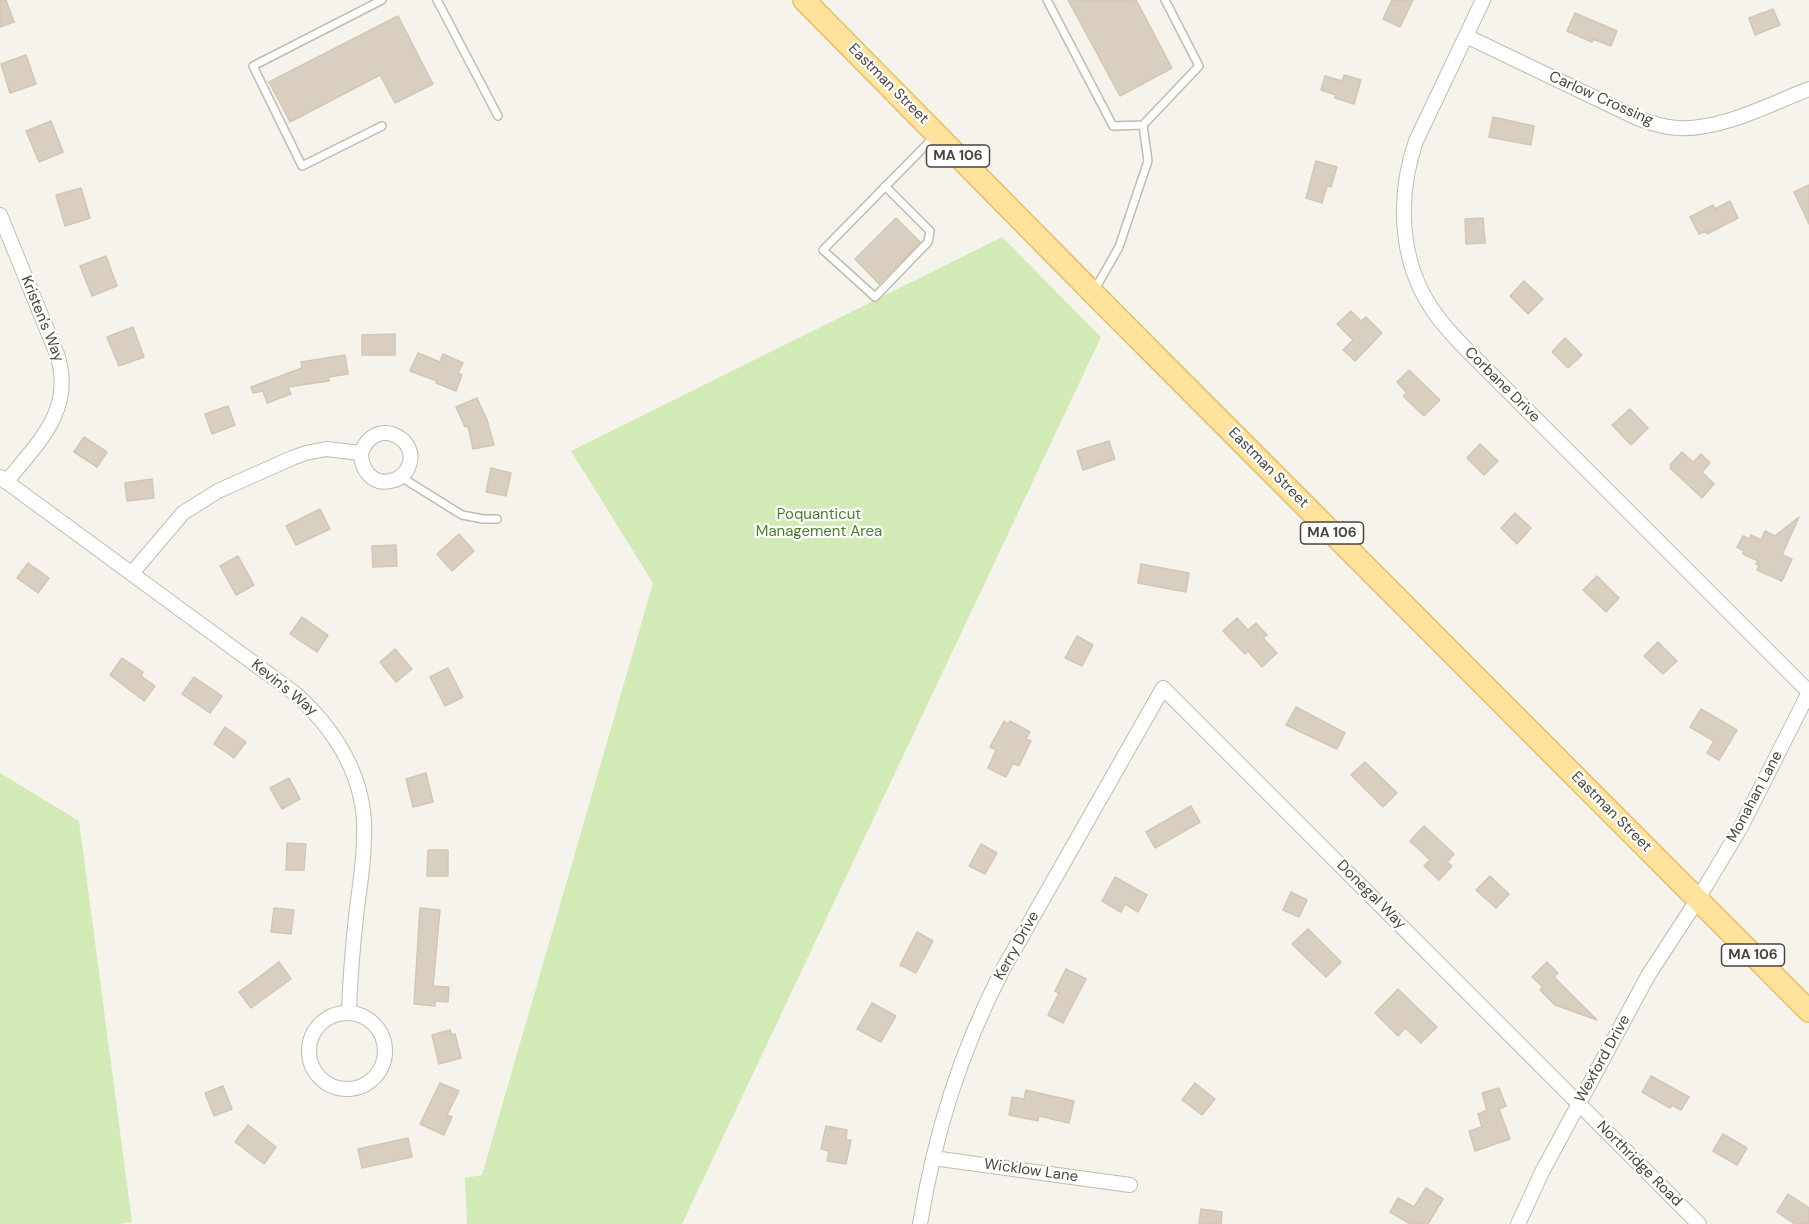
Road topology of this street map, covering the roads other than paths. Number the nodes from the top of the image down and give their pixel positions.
1 (382, 0) edge
2 (437, 0) edge
3 (804, 0) edge
4 (1047, 0) edge
5 (1165, 0) edge
6 (1483, 0) edge
7 (1466, 36) junction
8 (1809, 88) edge
9 (498, 116) dead end
10 (1143, 125) junction
11 (382, 126) dead end
12 (937, 134) junction
13 (885, 186) junction
14 (0, 215) edge
15 (1093, 293) junction
16 (361, 453) junction
17 (401, 477) junction
18 (3, 480) edge
19 (497, 519) dead end
20 (132, 573) junction
21 (1163, 688) joint
22 (1809, 692) edge
23 (1698, 899) junction
24 (1809, 1011) edge
25 (349, 1013) junction
26 (1579, 1103) junction
27 (933, 1158) junction
28 (1130, 1185) dead end
29 (920, 1224) edge
30 (1518, 1224) edge
31 (1699, 1224) edge

1 - 11 lane
2 - 9 lane
3 - 12 main road, Eastman Street / MA 106
4 - 10 lane
5 - 10 lane
6 - 7 street, Corbane Drive
7 - 8 street, Carlow Crossing
7 - 22 street, Corbane Drive
10 - 15 lane
12 - 13 lane
12 - 15 main road, Eastman Street / MA 106
13 - 13 lane
14 - 18 street, Kristen's Way
15 - 23 main road, Eastman Street / MA 106
16 - 17 street
16 - 17 street
16 - 20 street
17 - 19 lane
18 - 20 street, Kevin's Way
20 - 25 street, Kevin's Way
21 - 26 street, Donegal Way
21 - 27 street, Kerry Drive
22 - 23 street, Monahan Lane
23 - 24 main road, Eastman Street / MA 106
23 - 26 street, Wexford Drive
25 - 25 street
26 - 30 street, Wexford Drive
26 - 31 street, Northridge Road
27 - 28 street, Wicklow Lane
27 - 29 street, Kerry Drive

